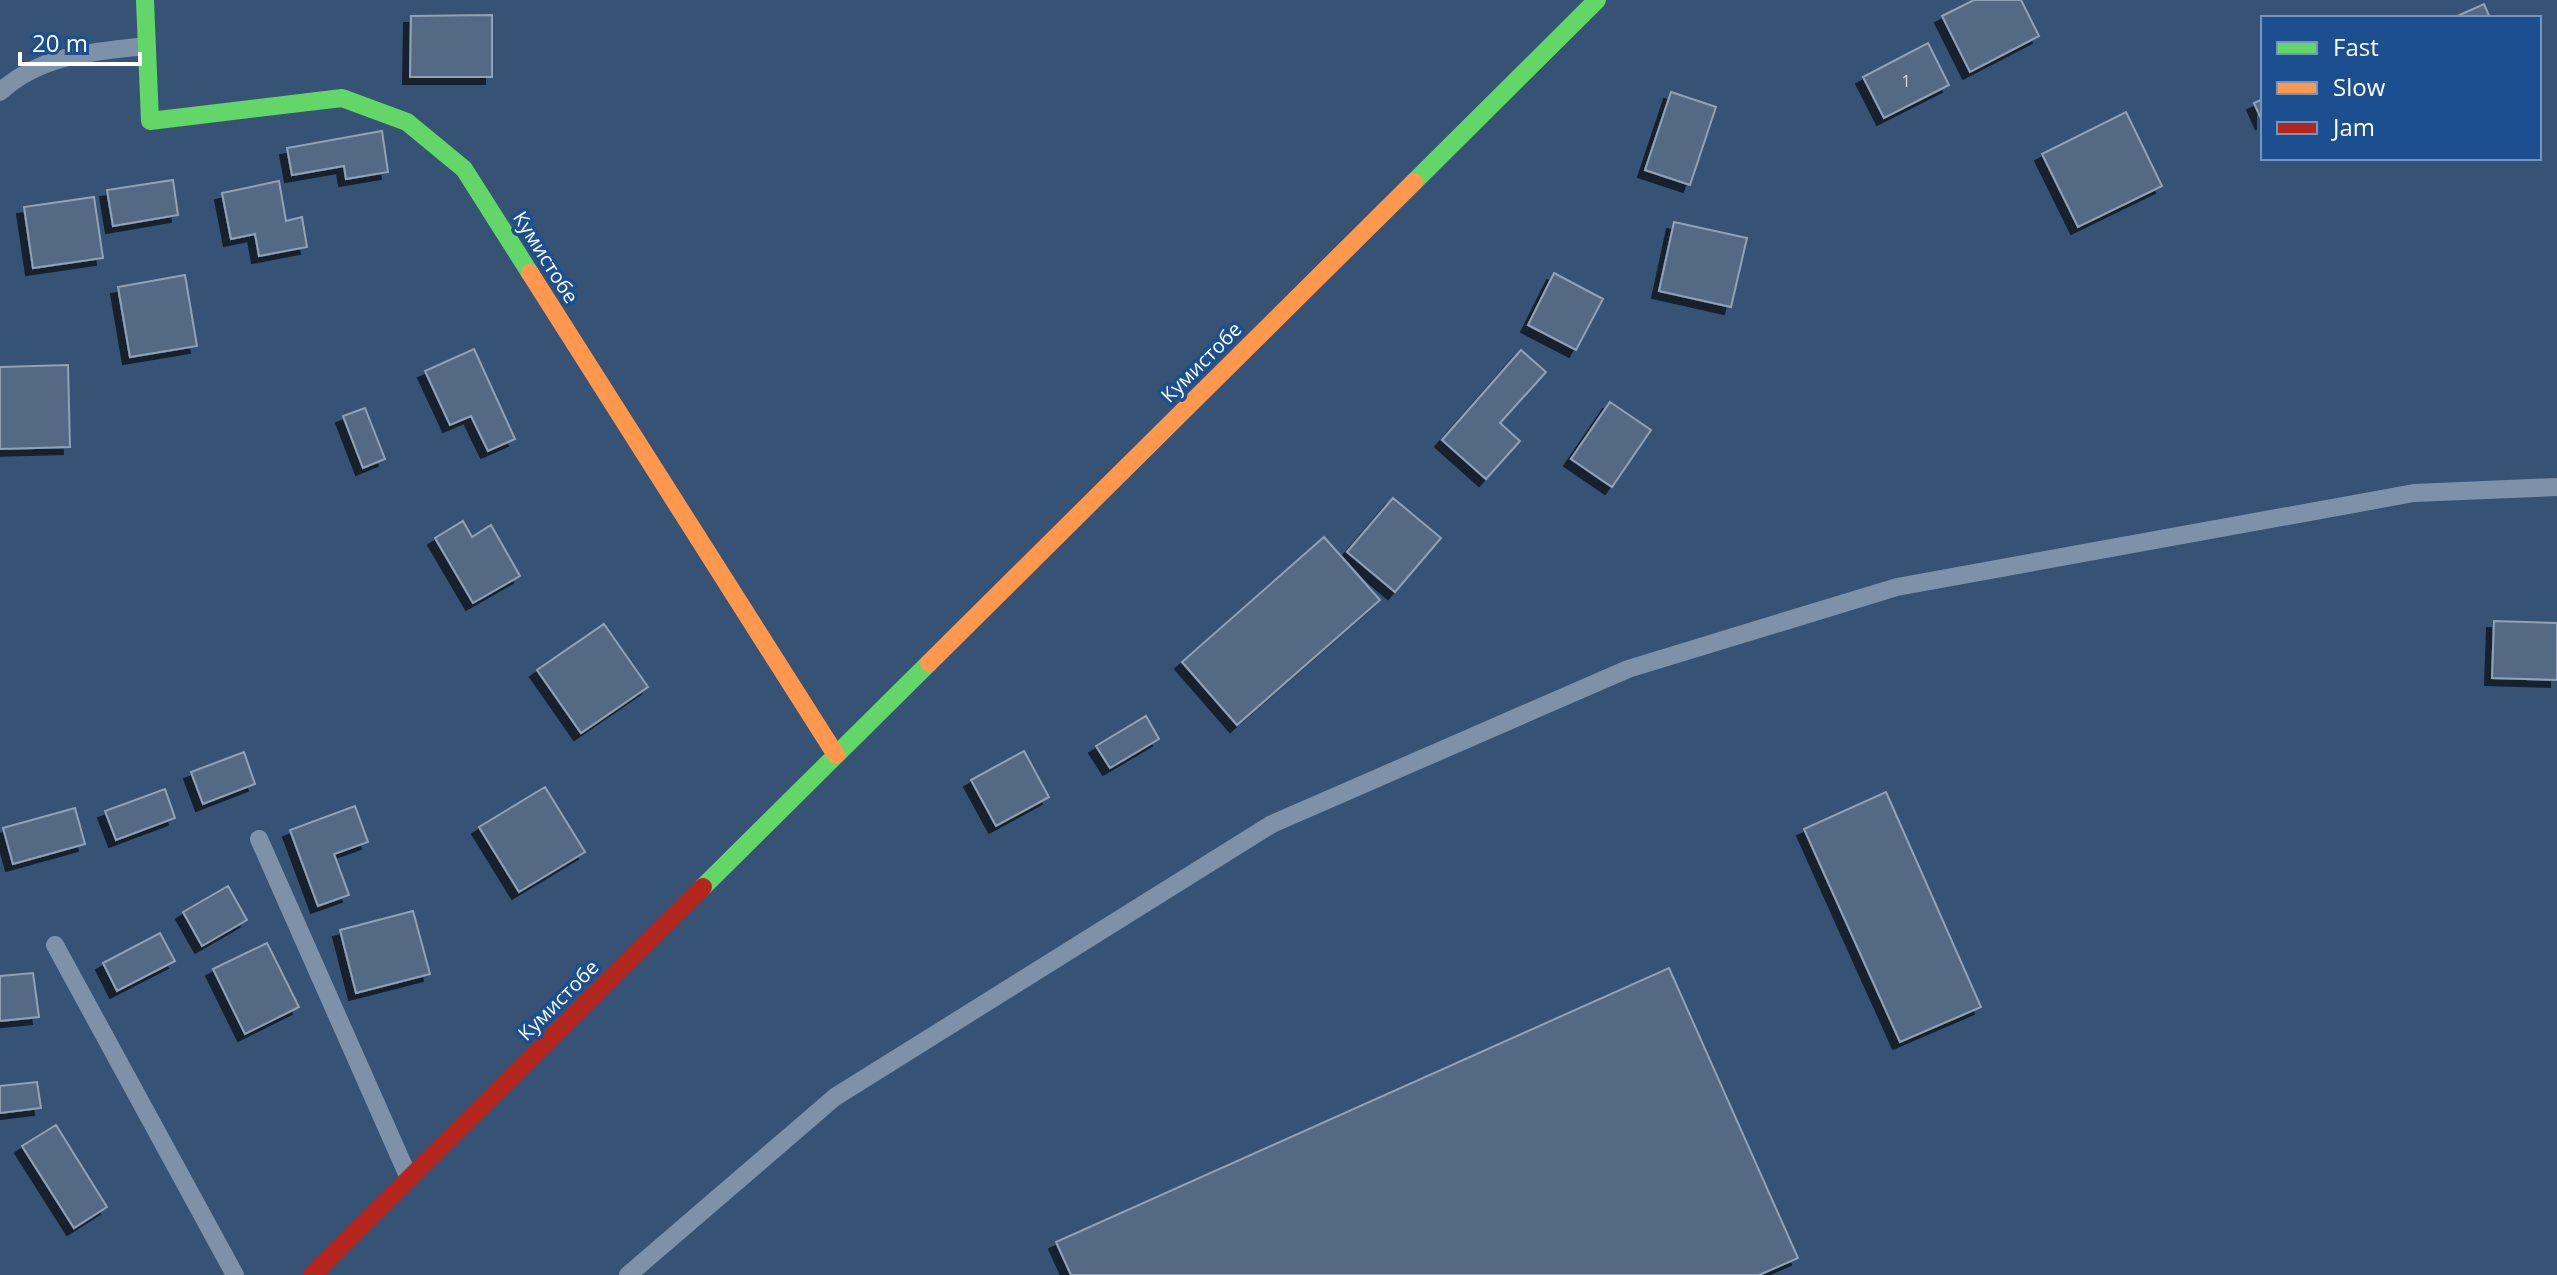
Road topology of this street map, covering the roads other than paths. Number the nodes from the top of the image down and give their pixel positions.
1 (145, 0) edge
2 (1597, 0) edge
3 (147, 46) junction
4 (0, 92) edge
5 (2557, 487) edge
6 (836, 755) junction
7 (259, 839) dead end
8 (55, 945) dead end
9 (409, 1178) junction
10 (235, 1275) edge
11 (312, 1275) edge
12 (628, 1275) edge

1 - 3 street, Кумистобе
2 - 6 street, Кумистобе
3 - 4 lane
3 - 6 street, Кумистобе
5 - 12 lane
6 - 9 street, Кумистобе
7 - 9 lane
8 - 10 lane
9 - 11 street, Кумистобе

